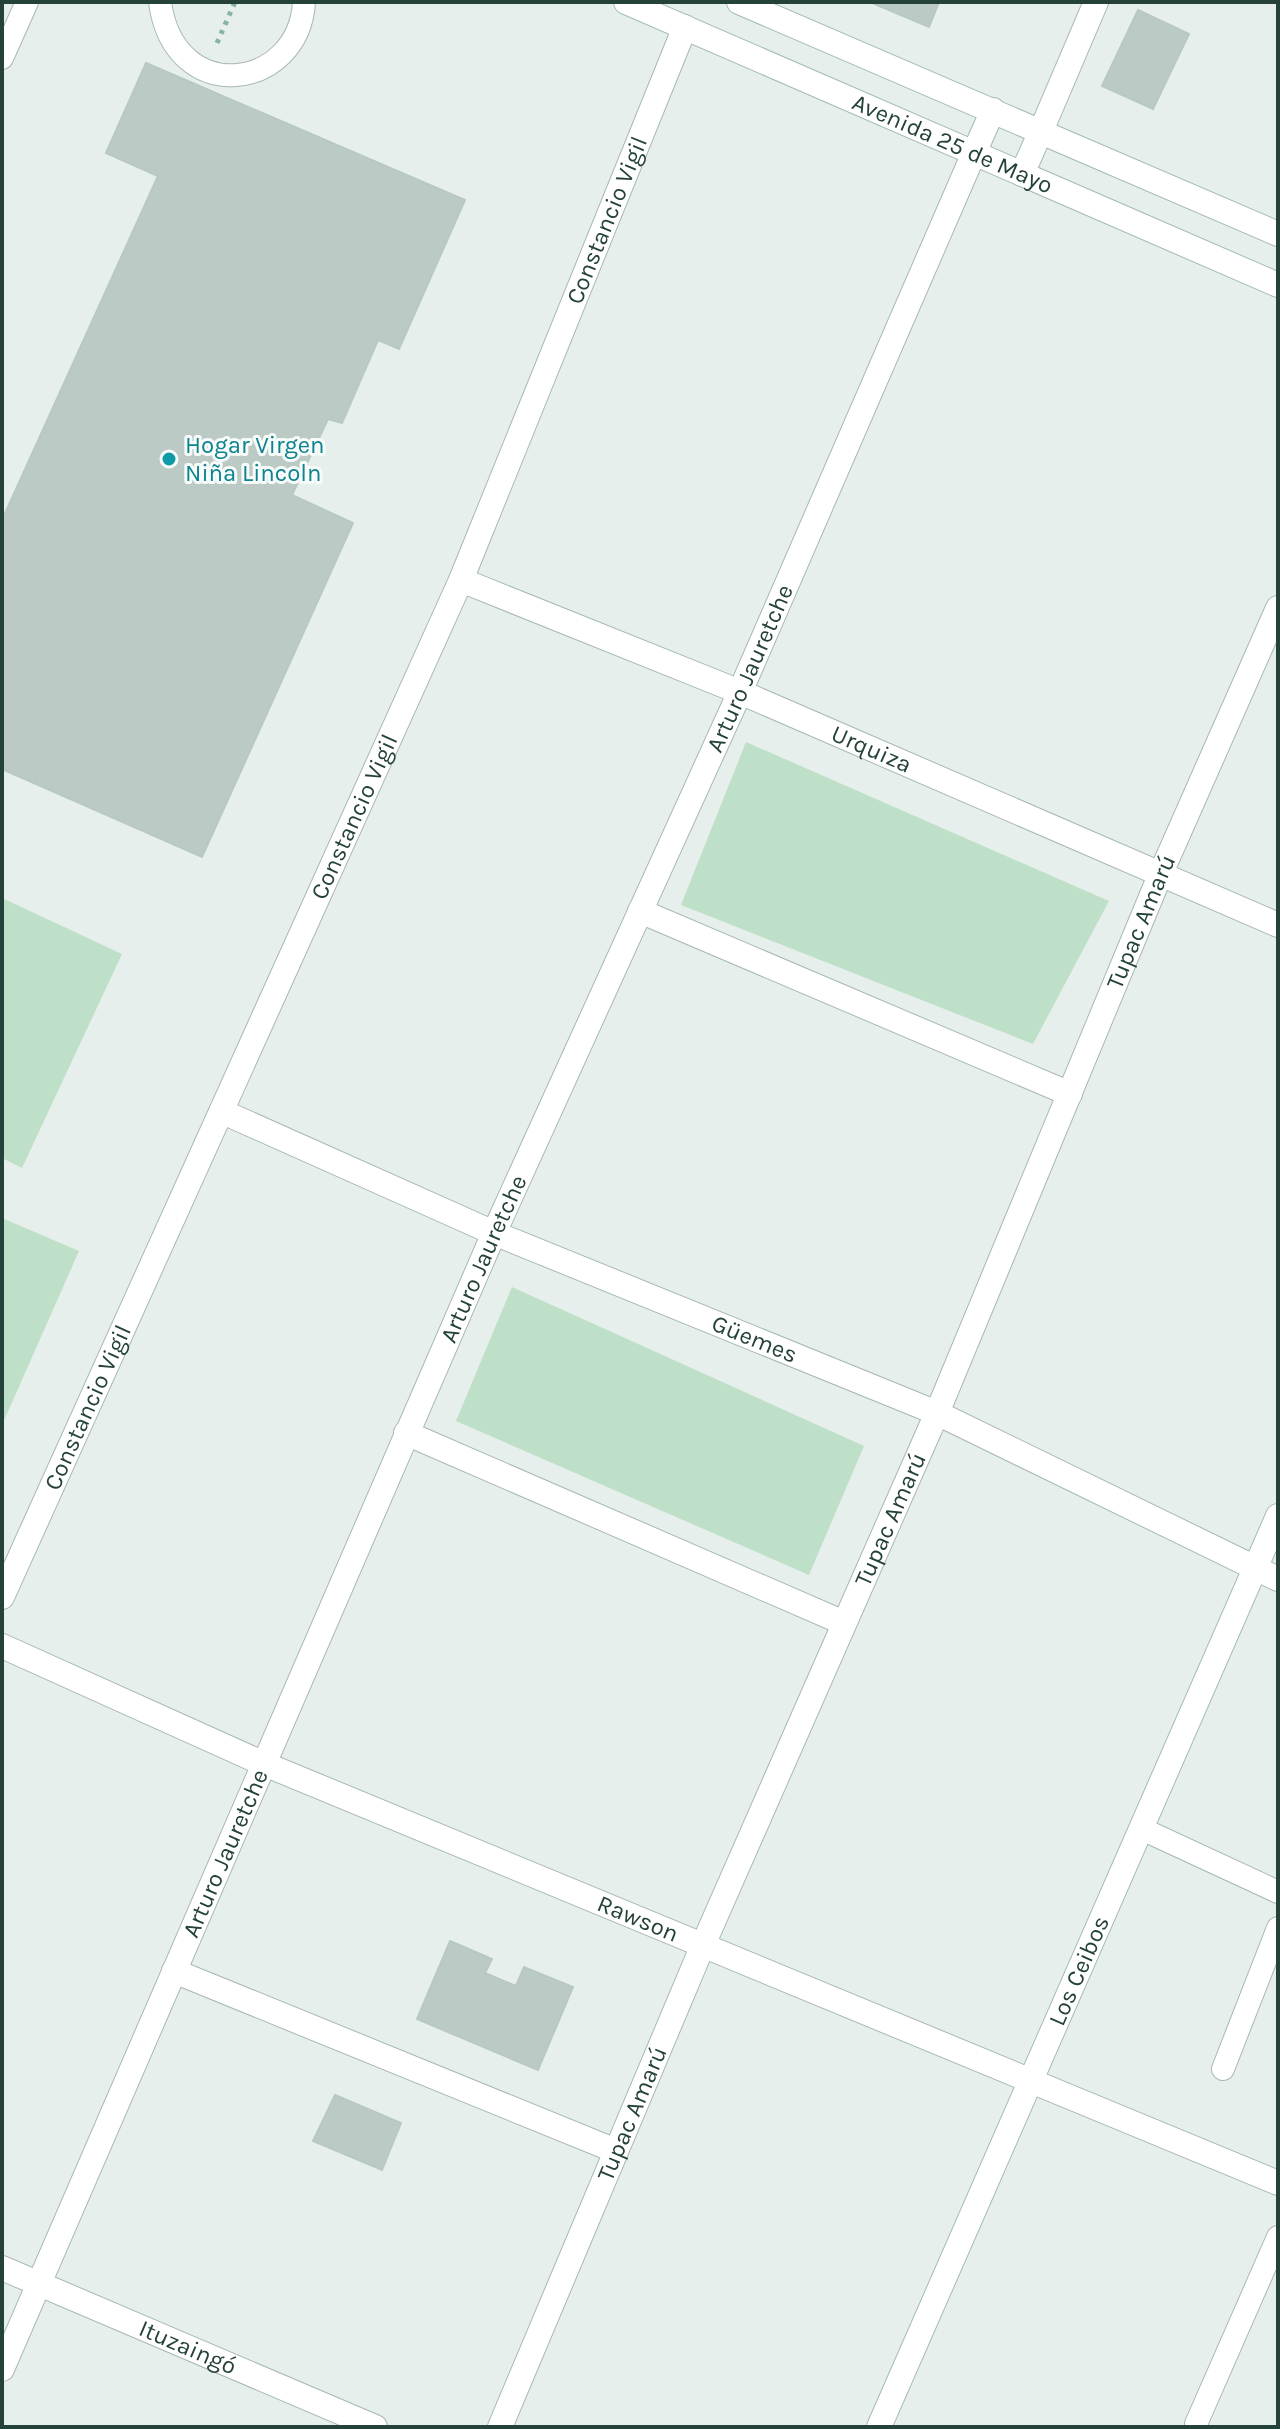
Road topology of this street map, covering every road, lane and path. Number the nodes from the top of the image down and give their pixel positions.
1 (27, 2) edge
2 (160, 2) edge
3 (235, 2) edge
4 (304, 2) edge
5 (626, 2) edge
6 (739, 2) edge
7 (1096, 2) edge
8 (685, 27) junction
9 (2, 58) edge
10 (205, 70) junction
11 (993, 110) junction
12 (1041, 131) junction
13 (974, 153) junction
14 (1022, 174) junction
15 (1278, 234) edge
16 (1278, 285) edge
17 (461, 580) junction
18 (1278, 608) edge
19 (740, 692) junction
20 (1161, 873) junction
21 (640, 911) junction
22 (1278, 925) edge
23 (1070, 1094) junction
24 (223, 1112) junction
25 (494, 1233) junction
26 (937, 1413) junction
27 (406, 1433) junction
28 (1278, 1516) edge
29 (1255, 1569) junction
30 (1278, 1579) edge
31 (2, 1597) edge
32 (844, 1623) junction
33 (2, 1646) edge
34 (262, 1763) junction
35 (1142, 1829) junction
36 (1278, 1892) edge
37 (1278, 1928) edge
38 (703, 1945) junction
39 (174, 1971) junction
40 (1223, 2069) dead end
41 (1032, 2080) junction
42 (616, 2151) junction
43 (1278, 2183) edge
44 (1278, 2237) edge
45 (2, 2268) edge
46 (40, 2287) junction
47 (2, 2369) edge
48 (1196, 2424) dead end
49 (375, 2427) edge
50 (500, 2427) edge
51 (879, 2427) edge

1 - 9 lane
2 - 10 lane
3 - 10 path
4 - 10 lane
5 - 8 street, Avenida 25 de Mayo
6 - 11 street, Avenida 25 de Mayo
7 - 12 street
8 - 13 street, Avenida 25 de Mayo
8 - 17 street, Constancio Vigil
11 - 12 street, Avenida 25 de Mayo
11 - 13 street, Arturo Jauretche
12 - 14 street
12 - 15 street, Avenida 25 de Mayo
13 - 14 street, Avenida 25 de Mayo
13 - 19 street, Arturo Jauretche
14 - 16 street, Avenida 25 de Mayo
17 - 19 street, Urquiza
17 - 24 street, Constancio Vigil
18 - 20 street, Tupac Amarú
19 - 20 street, Urquiza
19 - 21 street, Arturo Jauretche
20 - 22 street, Urquiza
20 - 23 street, Tupac Amarú
21 - 23 street
21 - 25 street, Arturo Jauretche
23 - 26 street, Tupac Amarú
24 - 25 street, Güemes
24 - 31 street, Constancio Vigil
25 - 26 street, Güemes
25 - 27 street, Arturo Jauretche
26 - 29 street, Güemes
26 - 32 street, Tupac Amarú
27 - 32 street
27 - 34 street, Arturo Jauretche
28 - 29 street, Los Ceibos
29 - 30 street, Güemes
29 - 35 street, Los Ceibos
32 - 38 street, Tupac Amarú
33 - 34 street, Rawson
34 - 38 street, Rawson
34 - 39 street, Arturo Jauretche
35 - 36 lane
35 - 41 street, Los Ceibos
37 - 40 lane
38 - 41 street, Rawson
38 - 42 street, Tupac Amarú
39 - 42 street
39 - 46 street, Arturo Jauretche
41 - 43 street, Rawson
41 - 51 street, Los Ceibos
42 - 50 street, Tupac Amarú
44 - 48 lane
45 - 46 street, Ituzaingó
46 - 47 street, Arturo Jauretche
46 - 49 street, Ituzaingó

